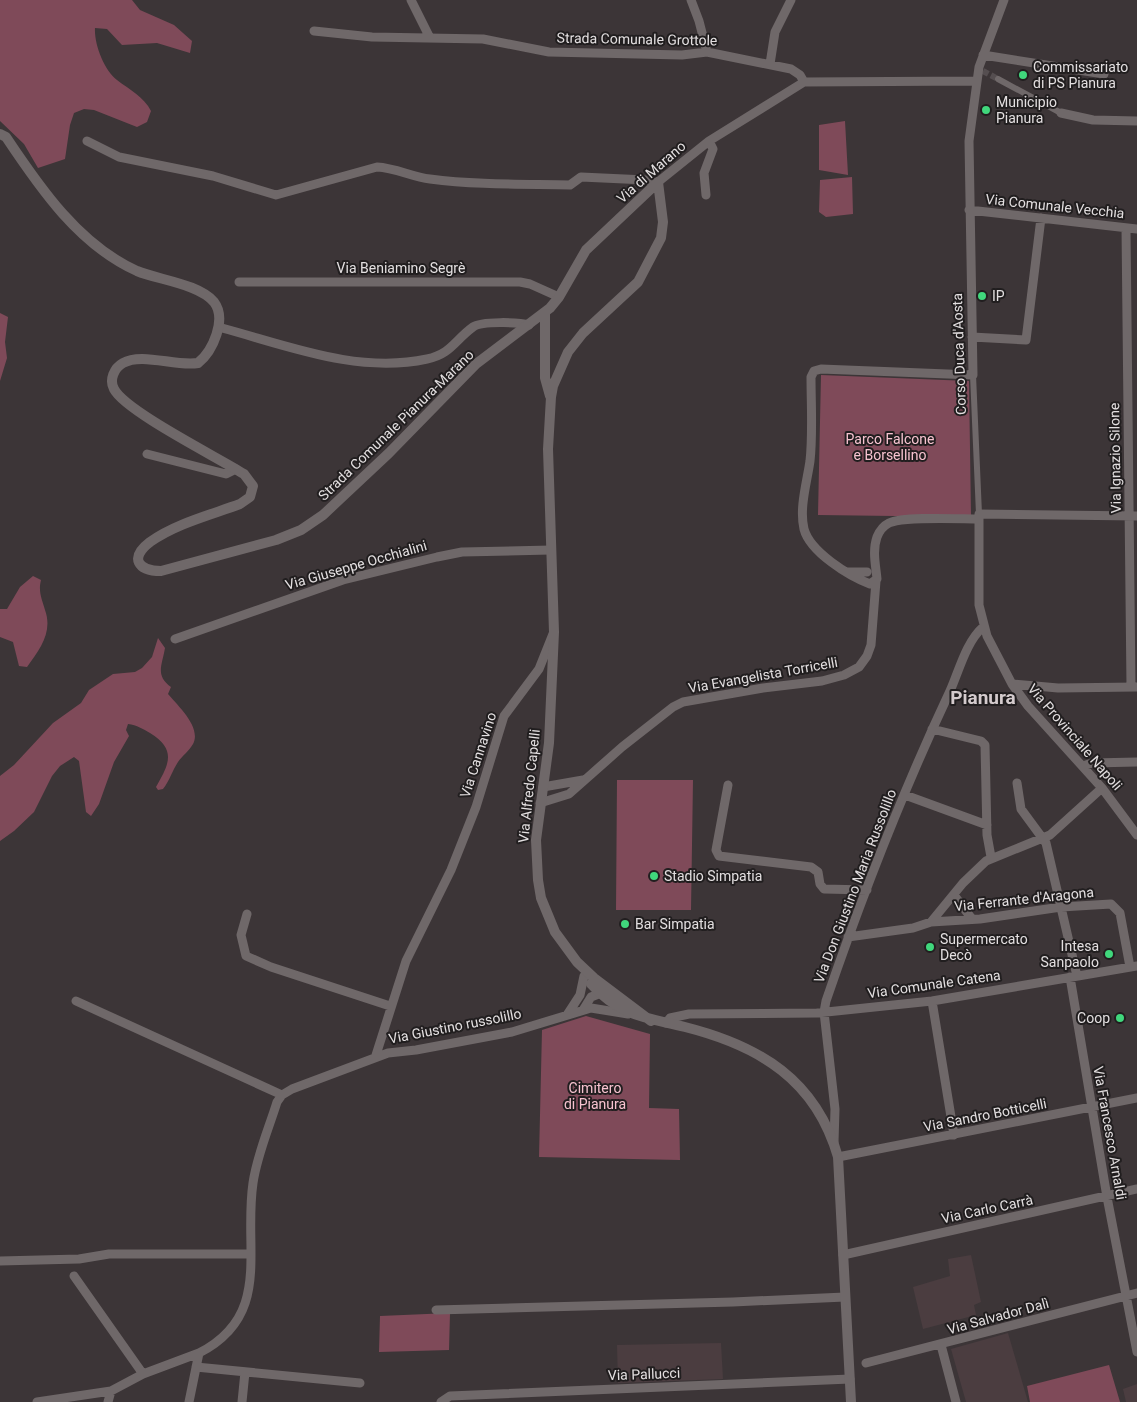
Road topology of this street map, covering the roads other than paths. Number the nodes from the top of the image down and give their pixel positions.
1 (411, 0) edge
2 (691, 0) edge
3 (791, 0) edge
4 (1004, 0) edge
5 (314, 31) dead end
6 (430, 38) junction
7 (708, 52) junction
8 (983, 55) junction
9 (770, 64) junction
10 (1104, 74) dead end
11 (998, 79) tunnel mouth
12 (976, 80) junction
13 (804, 82) junction
14 (1061, 113) joint
15 (1137, 121) edge
16 (0, 134) edge
17 (87, 141) dead end
18 (709, 141) junction
19 (656, 183) junction
20 (706, 195) dead end
21 (969, 210) junction
22 (1041, 218) junction
23 (1126, 228) junction
24 (1137, 229) edge
25 (239, 282) dead end
26 (559, 297) junction
27 (544, 312) junction
28 (529, 325) junction
29 (222, 328) dead end
30 (972, 337) junction
31 (973, 375) junction
32 (550, 397) junction
33 (147, 454) dead end
34 (236, 469) junction
35 (979, 516) junction
36 (1133, 516) edge
37 (551, 550) junction
38 (871, 580) junction
39 (983, 627) junction
40 (554, 632) junction
41 (175, 639) dead end
42 (1012, 684) junction
43 (1134, 687) edge
44 (932, 729) junction
45 (1137, 762) edge
46 (1083, 766) junction
47 (585, 779) junction
48 (1017, 783) dead end
49 (728, 785) dead end
50 (543, 787) junction
51 (1102, 788) junction
52 (905, 794) junction
53 (540, 803) junction
54 (987, 825) junction
55 (1137, 836) edge
56 (1044, 838) junction
57 (991, 857) junction
58 (867, 890) junction
59 (954, 895) junction
60 (1061, 907) junction
61 (247, 914) dead end
62 (972, 919) junction
63 (931, 922) junction
64 (848, 936) junction
65 (1133, 966) edge
66 (586, 973) junction
67 (1074, 977) junction
68 (601, 994) junction
69 (76, 1001) dead end
70 (932, 1001) junction
71 (390, 1006) junction
72 (594, 1008) junction
73 (583, 1010) junction
74 (632, 1011) junction
75 (824, 1012) junction
76 (567, 1015) junction
77 (666, 1023) junction
78 (376, 1056) junction
79 (282, 1095) junction
80 (1137, 1098) edge
81 (1092, 1108) junction
82 (835, 1109) junction
83 (824, 1120) junction
84 (954, 1135) junction
85 (834, 1142) junction
86 (838, 1157) junction
87 (1137, 1189) edge
88 (1107, 1197) junction
89 (250, 1254) junction
90 (843, 1255) junction
91 (0, 1261) edge
92 (74, 1276) dead end
93 (1137, 1293) edge
94 (1126, 1296) junction
95 (846, 1297) junction
96 (436, 1310) dead end
97 (941, 1346) junction
98 (1137, 1352) edge
99 (199, 1353) junction
100 (866, 1363) dead end
101 (196, 1367) junction
102 (245, 1372) junction
103 (142, 1374) junction
104 (850, 1379) junction
105 (360, 1383) dead end
106 (111, 1391) junction
107 (37, 1402) edge
108 (108, 1402) edge
109 (189, 1402) edge
110 (242, 1402) edge
111 (441, 1402) edge
112 (851, 1402) edge
113 (956, 1402) edge

1 - 6 street
2 - 7 street
3 - 9 street
4 - 8 street, Corso Duca d'Aosta
5 - 6 street, Strada Comunale Grottole
6 - 7 street, Strada Comunale Grottole
7 - 9 street, Strada Comunale Grottole
8 - 10 street
8 - 12 street, Corso Duca d'Aosta
9 - 13 street, Strada Comunale Grottole
11 - 14 street
12 - 13 street
12 - 21 street, Corso Duca d'Aosta
13 - 18 street, Via di Marano
14 - 15 street
16 - 34 street, Strada Comunale Pianura-Marano
17 - 19 street
18 - 19 street, Via di Marano
18 - 20 street
19 - 26 street, Via di Marano
19 - 32 street, Via Cannavino
21 - 22 street, Via Comunale Vecchia
21 - 30 street, Corso Duca d'Aosta
22 - 23 street, Via Comunale Vecchia
22 - 30 street
23 - 24 street, Via Comunale Vecchia
23 - 36 street, Via Ignazio Silone
25 - 26 street, Via Beniamino Segrè
26 - 27 street, Via di Marano
27 - 28 street, Strada Comunale Pianura-Marano
27 - 32 street, Via Cannavino
28 - 29 street
28 - 34 street, Strada Comunale Pianura-Marano
30 - 31 street, Corso Duca d'Aosta
31 - 35 street, Corso Duca d'Aosta
31 - 38 street
32 - 37 street, Via Cannavino
33 - 34 street
35 - 36 street
35 - 38 street, Via Evangelista Torricelli
35 - 39 street, Corso Duca d'Aosta
36 - 43 street, Via Ignazio Silone
37 - 40 street, Via Cannavino
37 - 41 street, Via Giuseppe Occhialini
38 - 47 street, Via Evangelista Torricelli
39 - 42 street, Via Provinciale Napoli
39 - 44 street, Via Don Giustino Maria Russolillo
40 - 50 street, Via Alfredo Capelli
40 - 71 street, Via Cannavino
42 - 43 street
42 - 46 street, Via Provinciale Napoli
44 - 52 street, Via Don Giustino Maria Russolillo
44 - 54 street
45 - 46 street
46 - 51 street, Via Provinciale Napoli
47 - 50 street, Via Evangelista Torricelli
47 - 53 street, Via Evangelista Torricelli
48 - 56 street
49 - 58 street
50 - 53 street, Via Alfredo Capelli
51 - 55 street, Via Provinciale Napoli
51 - 56 street
52 - 54 street
52 - 58 street, Via Don Giustino Maria Russolillo
53 - 66 street, Via Alfredo Capelli
54 - 57 street
56 - 57 street
56 - 60 street, Via Francesco Arnaldi
57 - 59 street
58 - 64 street, Via Don Giustino Maria Russolillo
59 - 62 street
59 - 63 street
60 - 62 street, Via Ferrante d'Aragona
60 - 65 street, Via Ferrante d'Aragona
60 - 67 street, Via Francesco Arnaldi
61 - 71 street
62 - 63 street, Via Ferrante d'Aragona
63 - 64 street, Via Ferrante d'Aragona
64 - 75 street, Via Don Giustino Maria Russolillo
65 - 67 street, Via Comunale Catena
66 - 68 street, Via Alfredo Capelli
66 - 74 street, Via Alfredo Capelli
66 - 76 street
67 - 70 street, Via Comunale Catena
67 - 81 street, Via Francesco Arnaldi
68 - 72 street
68 - 73 street
68 - 74 street, Via Alfredo Capelli
69 - 79 street
70 - 75 street, Via Comunale Catena
70 - 84 street
71 - 78 street, Via Cannavino
72 - 73 street, Via Giustino russolillo
72 - 74 street, Via Giustino russolillo
73 - 76 street, Via Giustino russolillo
74 - 77 street, Via Alfredo Capelli
75 - 77 street
75 - 82 street
76 - 78 street, Via Giustino russolillo
77 - 83 street, Via Alfredo Capelli
78 - 79 street, Via Giustino russolillo
79 - 89 street
80 - 81 street, Via Sandro Botticelli
81 - 84 street, Via Sandro Botticelli
81 - 88 street, Via Francesco Arnaldi
82 - 83 street
82 - 85 street
83 - 85 street
84 - 86 street, Via Sandro Botticelli
85 - 86 street
86 - 90 street
87 - 88 street, Via Carlo Carrà
88 - 90 street, Via Carlo Carrà
88 - 94 street, Via Francesco Arnaldi
89 - 91 street
89 - 99 street
90 - 95 street
92 - 103 street
93 - 94 street, Via Salvador Dalì
94 - 97 street, Via Salvador Dalì
94 - 98 street, Via Francesco Arnaldi
95 - 96 street
95 - 104 street
97 - 100 street, Via Salvador Dalì
97 - 113 street
99 - 101 street
99 - 103 street
101 - 102 street
101 - 109 street
102 - 105 street
102 - 110 street
103 - 106 street
104 - 111 street, Via Pallucci
104 - 112 street
106 - 107 street
106 - 108 street

